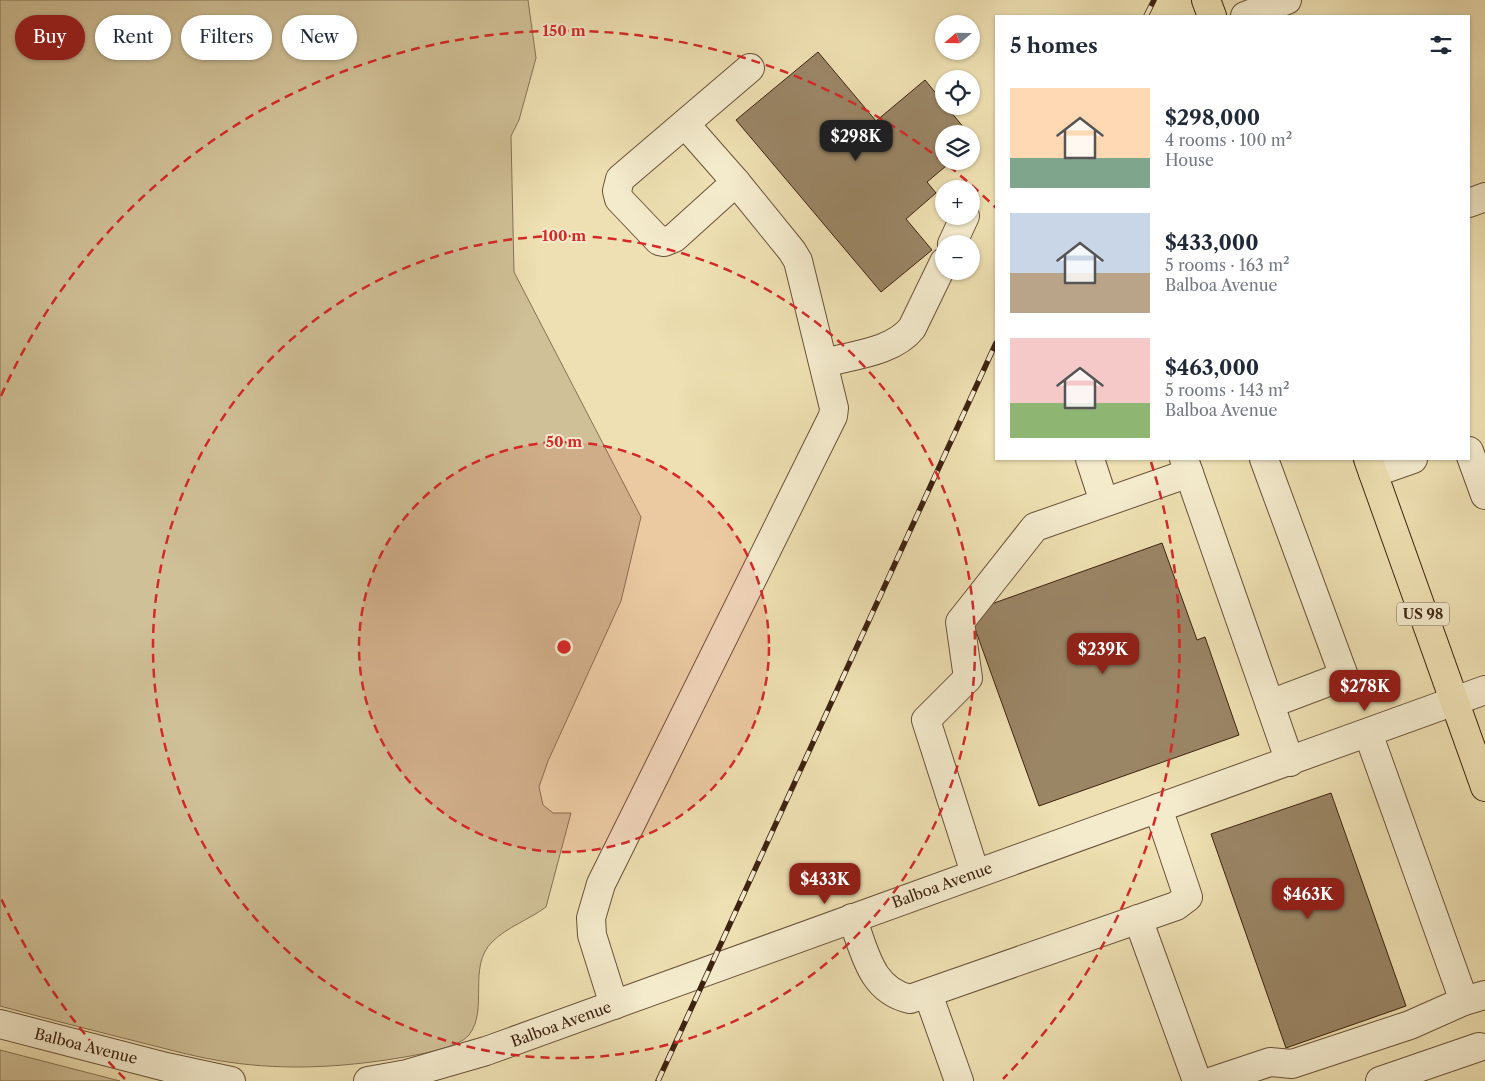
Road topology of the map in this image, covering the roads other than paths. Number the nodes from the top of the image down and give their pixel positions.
1 (1206, 0) edge
2 (1287, 0) edge
3 (1212, 15) edge
4 (1248, 15) edge
5 (750, 68) dead end
6 (685, 124) junction
7 (736, 182) junction
8 (1485, 197) edge
9 (1470, 203) edge
10 (935, 280) edge
11 (824, 363) junction
12 (1470, 454) edge
13 (1090, 460) edge
14 (1264, 460) edge
15 (1407, 460) edge
16 (1187, 466) edge
17 (1370, 466) edge
18 (1485, 495) edge
19 (1104, 502) junction
20 (1485, 690) edge
21 (1454, 702) junction
22 (1270, 704) junction
23 (1368, 733) junction
24 (1290, 762) junction
25 (1485, 787) edge
26 (1158, 808) junction
27 (975, 873) junction
28 (852, 918) junction
29 (1138, 919) junction
30 (928, 994) junction
31 (1474, 998) edge
32 (614, 1005) junction
33 (0, 1024) edge
34 (1483, 1052) edge
35 (231, 1081) edge
36 (368, 1081) edge
37 (959, 1081) edge
38 (1197, 1081) edge
39 (1213, 1081) edge
40 (1380, 1081) edge

1 - 3 highway
2 - 4 street
5 - 6 street
6 - 7 street
6 - 7 street
7 - 11 street
8 - 9 street
10 - 11 street
11 - 32 street
12 - 18 street
13 - 19 street
14 - 22 street
15 - 17 street
16 - 19 street
16 - 22 street
17 - 21 highway, US 98
19 - 27 street
20 - 21 street, Balboa Avenue
21 - 23 street, Balboa Avenue
21 - 25 highway, US 98
22 - 24 street
23 - 24 street, Balboa Avenue
23 - 31 street
24 - 26 street, Balboa Avenue
26 - 27 street, Balboa Avenue
26 - 29 street
27 - 28 street, Balboa Avenue
28 - 30 street
28 - 32 street, Balboa Avenue
29 - 30 street
29 - 38 street
30 - 37 street
31 - 39 street
32 - 36 street, Balboa Avenue
33 - 35 street, Balboa Avenue
34 - 40 street

